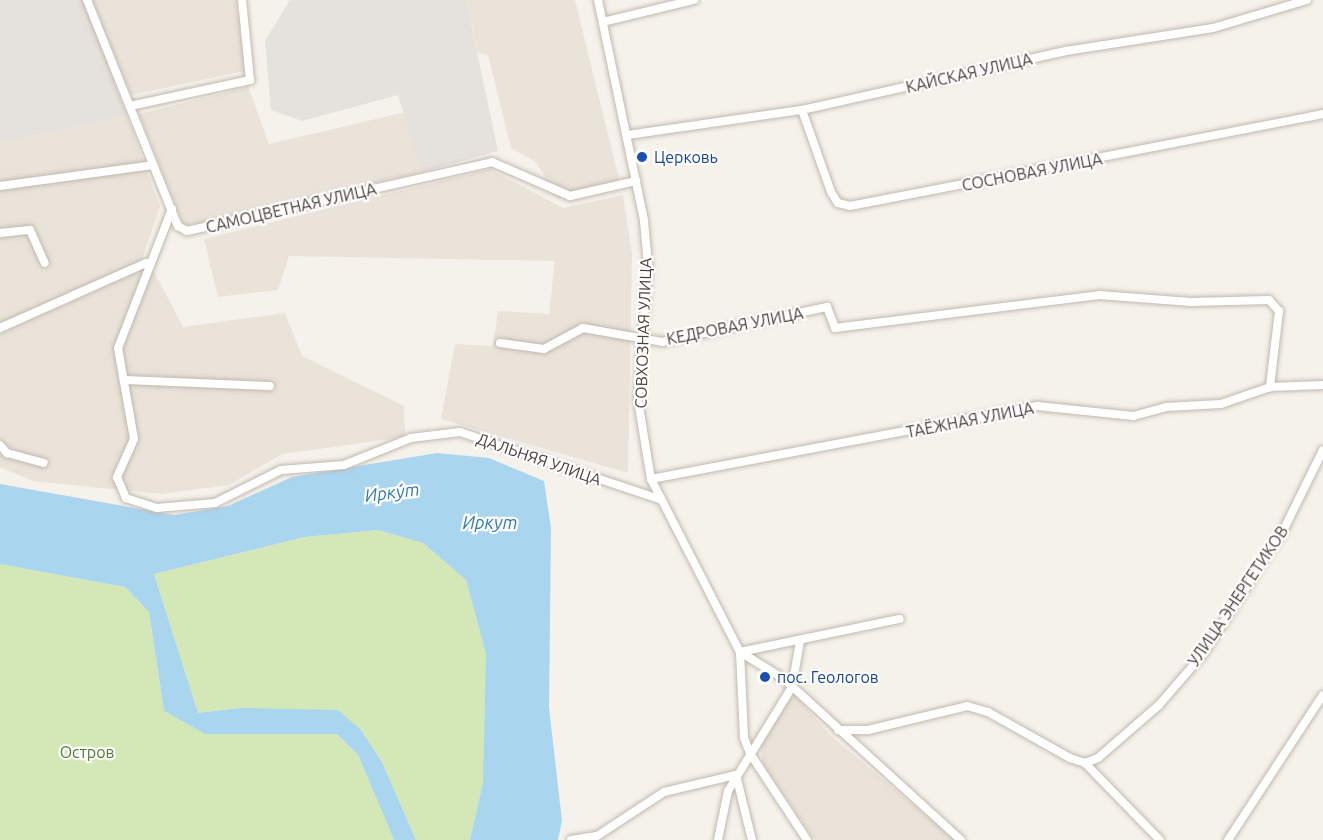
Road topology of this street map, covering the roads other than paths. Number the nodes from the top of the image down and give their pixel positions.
1 (87, 0) edge
2 (242, 0) edge
3 (598, 0) edge
4 (694, 0) edge
5 (1307, 0) edge
6 (603, 22) junction
7 (130, 106) junction
8 (802, 110) junction
9 (1323, 114) edge
10 (628, 135) junction
11 (153, 165) junction
12 (636, 181) junction
13 (0, 186) edge
14 (172, 209) junction
15 (0, 233) edge
16 (45, 263) dead end
17 (146, 263) junction
18 (0, 328) edge
19 (644, 338) junction
20 (500, 343) dead end
21 (124, 380) junction
22 (1323, 385) edge
23 (270, 386) dead end
24 (1270, 387) junction
25 (0, 445) edge
26 (1323, 450) edge
27 (44, 463) dead end
28 (651, 479) junction
29 (659, 499) junction
30 (900, 619) dead end
31 (800, 641) junction
32 (740, 652) junction
33 (792, 687) junction
34 (1323, 695) edge
35 (838, 730) junction
36 (751, 755) junction
37 (1085, 763) junction
38 (736, 775) junction
39 (571, 840) edge
40 (718, 840) edge
41 (752, 840) edge
42 (807, 840) edge
43 (961, 840) edge
44 (1160, 840) edge
45 (1228, 840) edge

1 - 7 street, САМОЦВЕТНАЯ УЛИЦА
2 - 7 street
3 - 6 street, СОВХОЗНАЯ УЛИЦА
4 - 6 street
5 - 8 street, КАЙСКАЯ УЛИЦА
6 - 10 street, СОВХОЗНАЯ УЛИЦА
7 - 11 street, САМОЦВЕТНАЯ УЛИЦА
8 - 9 street, СОСНОВАЯ УЛИЦА
8 - 10 street, КАЙСКАЯ УЛИЦА
10 - 12 street, СОВХОЗНАЯ УЛИЦА
11 - 13 street
11 - 14 street, САМОЦВЕТНАЯ УЛИЦА
12 - 14 street, САМОЦВЕТНАЯ УЛИЦА
12 - 19 street, СОВХОЗНАЯ УЛИЦА
14 - 17 street, ДАЛЬНЯЯ УЛИЦА
15 - 16 street
17 - 18 street
17 - 21 street, ДАЛЬНЯЯ УЛИЦА
19 - 20 street, КЕДРОВАЯ УЛИЦА
19 - 24 street, КЕДРОВАЯ УЛИЦА
19 - 28 street, СОВХОЗНАЯ УЛИЦА
21 - 23 street
21 - 29 street, ДАЛЬНЯЯ УЛИЦА
22 - 24 street, ТАЁЖНАЯ УЛИЦА
24 - 28 street, ТАЁЖНАЯ УЛИЦА
25 - 27 street
26 - 37 street, УЛИЦА ЭНЕРГЕТИКОВ
28 - 29 street, СОВХОЗНАЯ УЛИЦА
29 - 32 street, СОВХОЗНАЯ УЛИЦА
30 - 31 street
31 - 32 street
31 - 33 street
32 - 33 street
32 - 36 street, СОВХОЗНАЯ УЛИЦА
33 - 35 street
33 - 36 street
34 - 45 street
35 - 37 street
35 - 43 street
36 - 38 street
36 - 42 street, СОВХОЗНАЯ УЛИЦА
37 - 44 street
38 - 39 street
38 - 40 street
38 - 41 street

